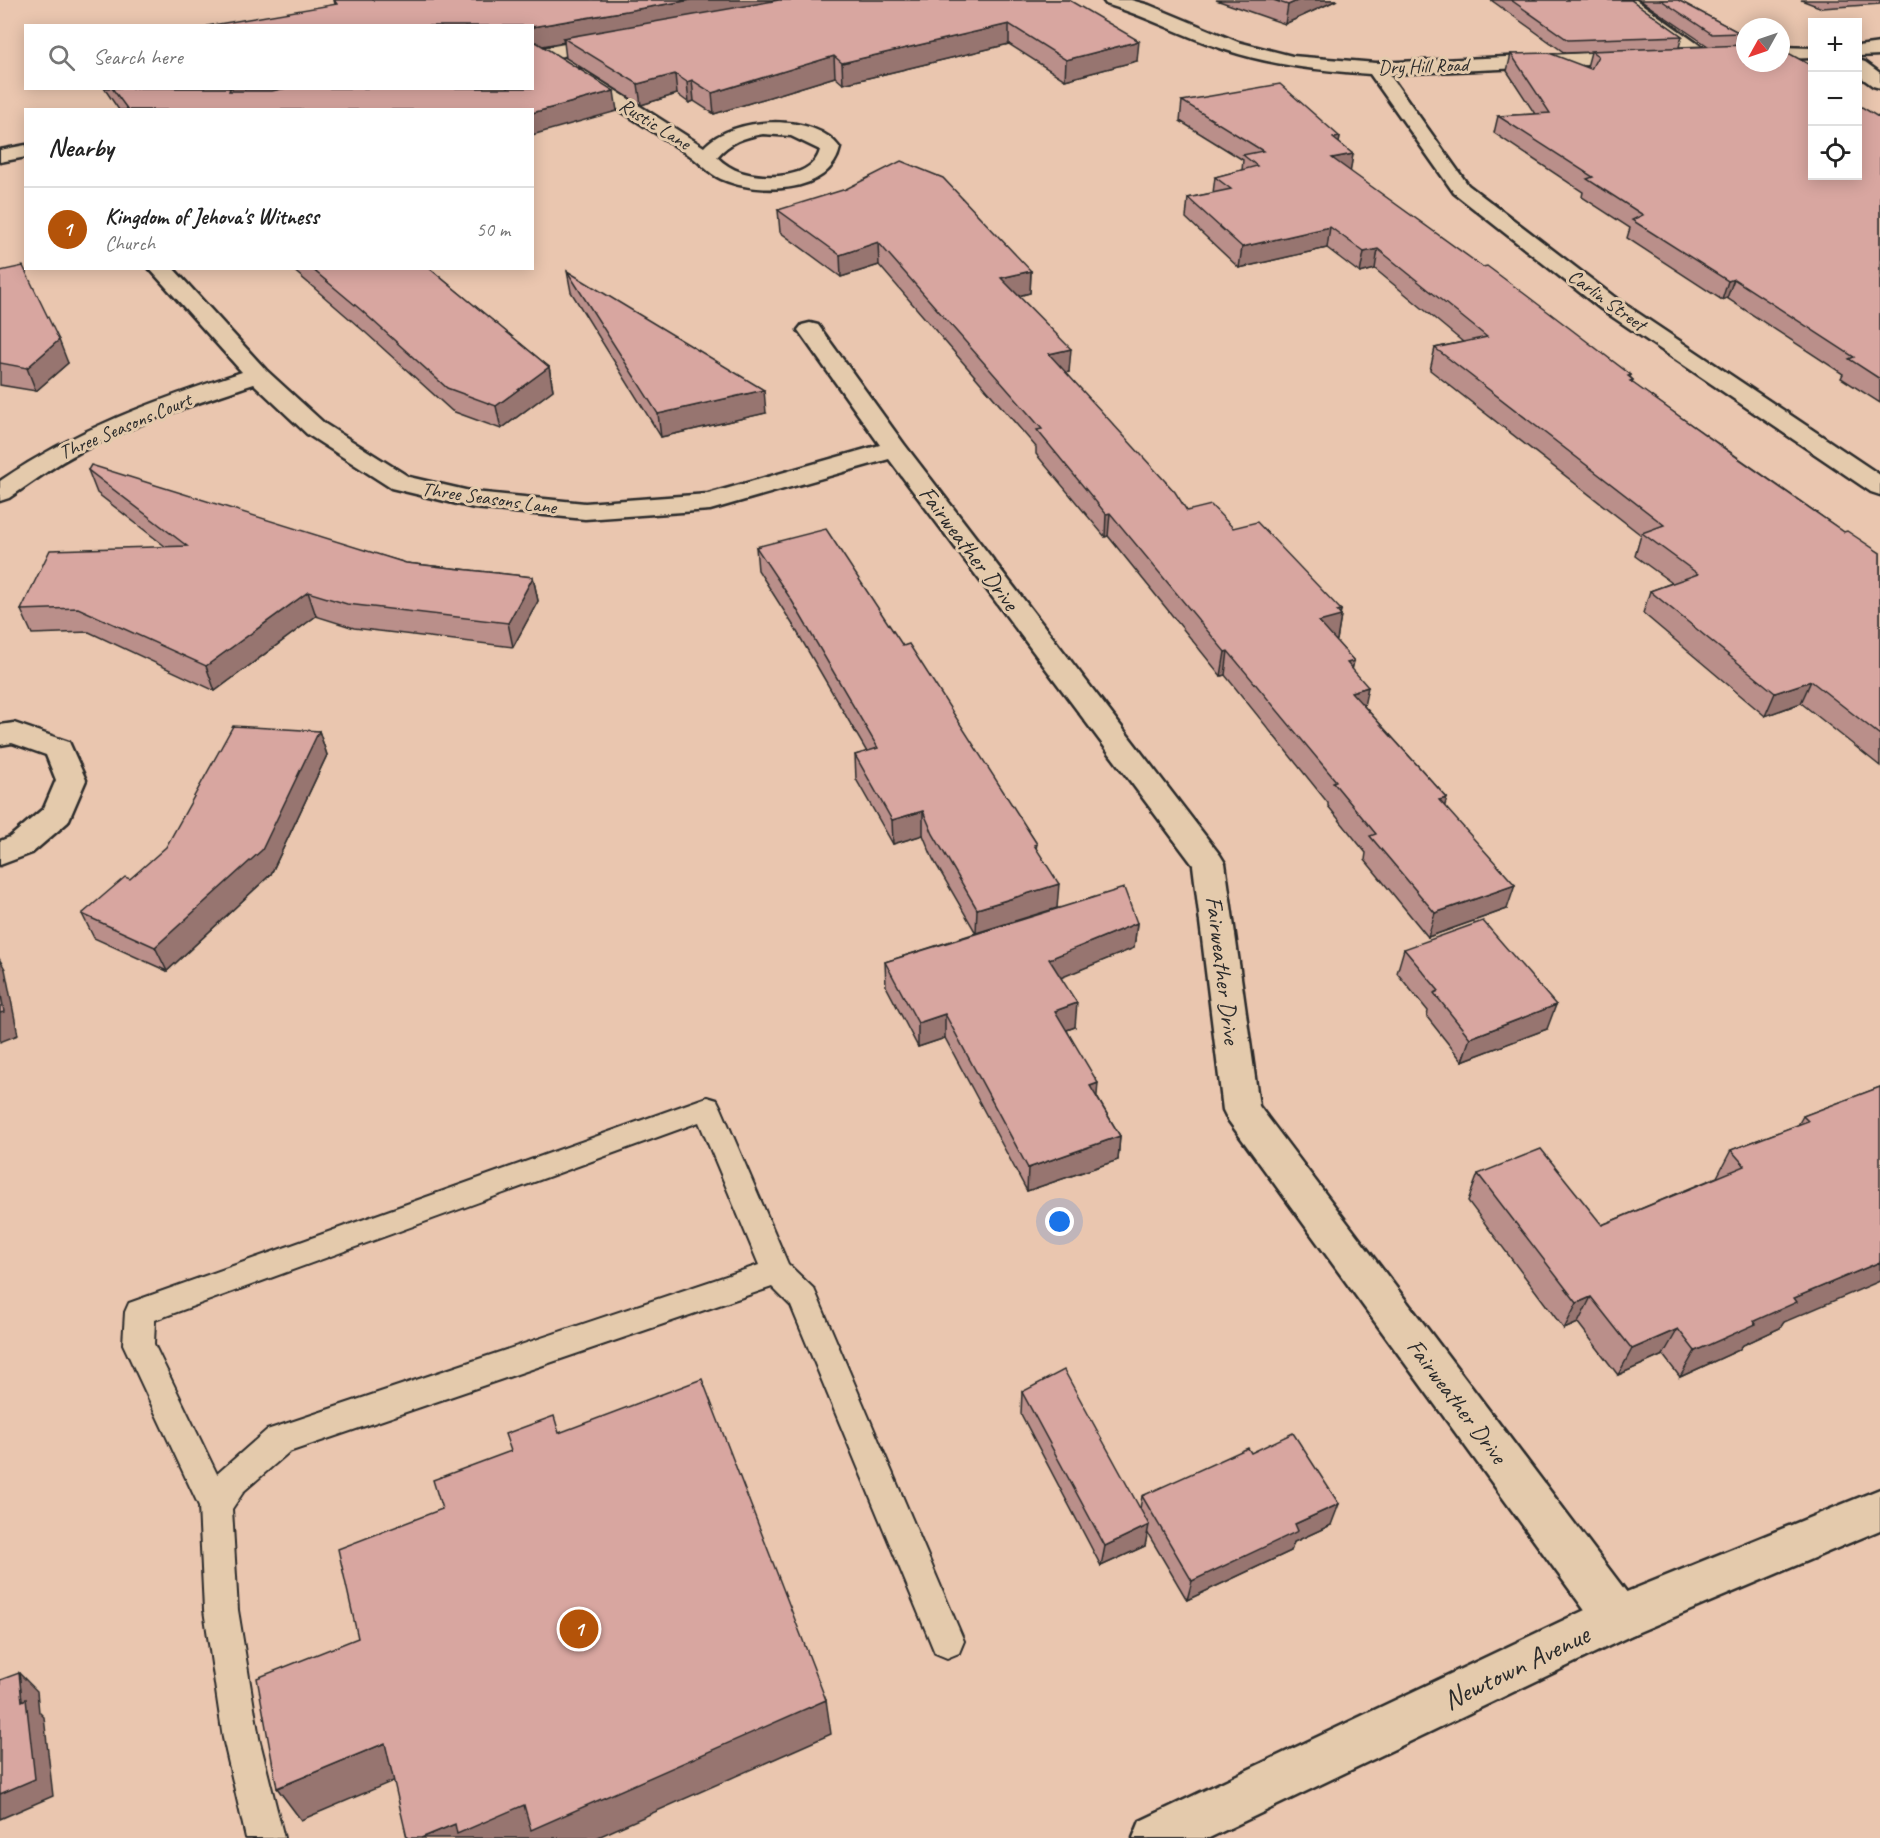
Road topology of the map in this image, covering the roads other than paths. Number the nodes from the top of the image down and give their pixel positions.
1 (1112, 0) edge
2 (1624, 0) edge
3 (626, 39) edge
4 (1880, 49) edge
5 (1862, 51) edge
6 (1724, 53) edge
7 (1790, 53) edge
8 (1808, 53) edge
9 (1703, 54) junction
10 (538, 55) edge
11 (1668, 55) edge
12 (1644, 56) edge
13 (1376, 69) junction
14 (1862, 69) edge
15 (1880, 82) edge
16 (24, 151) edge
17 (0, 156) edge
18 (706, 157) junction
19 (162, 270) edge
20 (810, 330) dead end
21 (258, 375) junction
22 (894, 449) junction
23 (1880, 487) edge
24 (0, 493) edge
25 (0, 735) edge
26 (0, 854) edge
27 (777, 1272) junction
28 (215, 1505) junction
29 (1880, 1509) edge
30 (1618, 1618) junction
31 (947, 1641) dead end
32 (265, 1838) edge
33 (1157, 1838) edge

1 - 13 street, Dry Hill Road
2 - 9 street
3 - 10 street
4 - 5 street
6 - 9 street
7 - 8 street
9 - 11 street
10 - 18 street, Rustic Lane
12 - 13 street, Dry Hill Road
13 - 23 street, Carlin Street
14 - 15 street
16 - 17 street
18 - 18 street, Rustic Lane
19 - 21 street, Three Seasons Lane
20 - 22 street, Fairweather Drive
21 - 22 street, Three Seasons Lane
21 - 24 street, Three Seasons Court
22 - 30 street, Fairweather Drive
25 - 26 street
27 - 28 lane
27 - 28 lane
27 - 31 lane
28 - 32 lane
29 - 30 street, Newtown Avenue
30 - 33 street, Newtown Avenue

